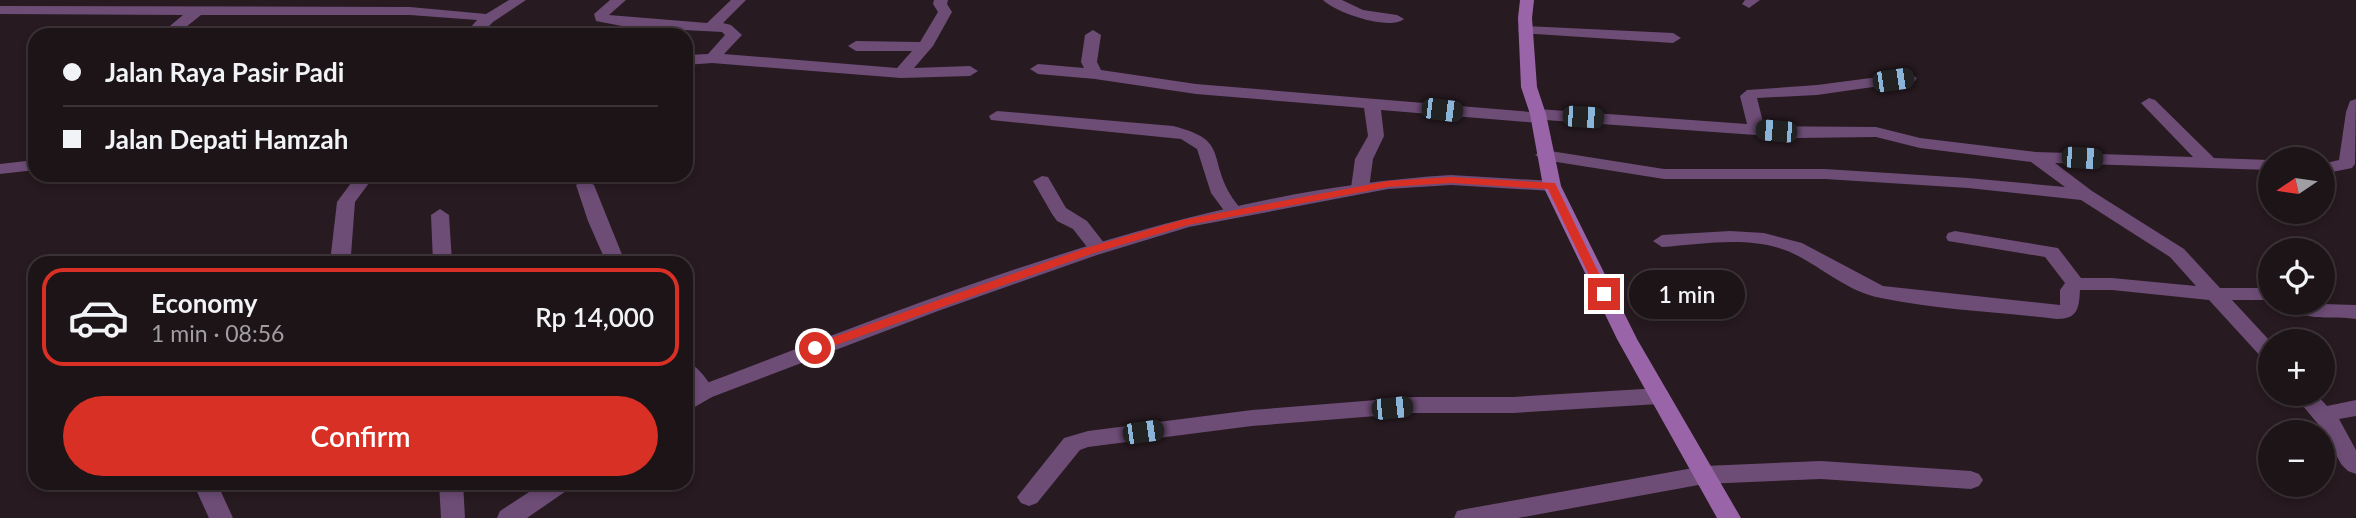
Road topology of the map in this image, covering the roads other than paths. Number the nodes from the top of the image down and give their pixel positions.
1 (519, 0) edge
2 (619, 0) edge
3 (739, 0) edge
4 (941, 0) edge
5 (1331, 0) edge
6 (1527, 0) edge
7 (0, 10) edge
8 (196, 12) junction
9 (488, 19) junction
10 (1397, 19) dead end
11 (712, 27) junction
12 (176, 28) edge
13 (479, 28) edge
14 (1525, 30) junction
15 (1093, 35) dead end
16 (1672, 38) dead end
17 (856, 46) dead end
18 (923, 47) junction
19 (712, 58) junction
20 (693, 59) edge
21 (1038, 69) dead end
22 (970, 71) dead end
23 (901, 74) junction
24 (1095, 74) junction
25 (1909, 78) dead end
26 (2150, 103) dead end
27 (1372, 104) junction
28 (2356, 104) edge
29 (997, 116) dead end
30 (1538, 116) junction
31 (1757, 129) junction
32 (1544, 155) junction
33 (2036, 157) junction
34 (2208, 162) junction
35 (2258, 164) edge
36 (28, 166) edge
37 (2335, 166) edge
38 (0, 169) edge
39 (1042, 181) dead end
40 (361, 182) edge
41 (585, 185) dead end
42 (1552, 186) junction
43 (1360, 188) junction
44 (2086, 195) junction
45 (1234, 212) junction
46 (440, 215) dead end
47 (1955, 237) dead end
48 (1662, 241) dead end
49 (1098, 248) junction
50 (343, 256) edge
51 (443, 256) edge
52 (613, 256) edge
53 (2075, 285) junction
54 (2214, 293) junction
55 (2258, 294) edge
56 (2335, 310) edge
57 (2356, 312) edge
58 (2258, 341) edge
59 (1659, 396) junction
60 (695, 398) edge
61 (2314, 406) edge
62 (2356, 408) edge
63 (2322, 415) junction
64 (2356, 465) edge
65 (1704, 475) junction
66 (1971, 480) dead end
67 (208, 490) edge
68 (451, 490) edge
69 (551, 490) edge
70 (1029, 497) dead end
71 (221, 518) edge
72 (453, 518) edge
73 (509, 518) edge
74 (1466, 518) edge
75 (1729, 518) edge

1 - 9 street
2 - 11 street
3 - 11 street
4 - 18 street
5 - 10 street
6 - 14 main road
7 - 8 street
8 - 9 street
8 - 12 street
9 - 13 street
11 - 19 street
14 - 16 street
14 - 30 main road
15 - 24 street
17 - 18 street
18 - 23 street
19 - 20 street
19 - 23 street
21 - 24 street
22 - 23 street
24 - 27 street
25 - 31 street
26 - 34 street
27 - 30 street
27 - 43 street
28 - 37 street
29 - 45 street
30 - 31 street
30 - 32 main road
31 - 33 street
32 - 42 main road
32 - 44 street
33 - 34 street
33 - 44 street
34 - 35 street
36 - 38 street
39 - 49 street
40 - 50 street
41 - 52 street
42 - 43 street
42 - 59 main road
43 - 45 street
44 - 54 street
45 - 49 street
46 - 51 street
47 - 53 street
48 - 53 street
49 - 60 street
53 - 54 street
54 - 55 street
54 - 58 street
56 - 57 street
59 - 65 main road
59 - 70 street
61 - 63 street
62 - 63 street
63 - 64 street
65 - 66 street
65 - 74 street
65 - 75 main road
67 - 71 street
68 - 72 street
69 - 73 street

